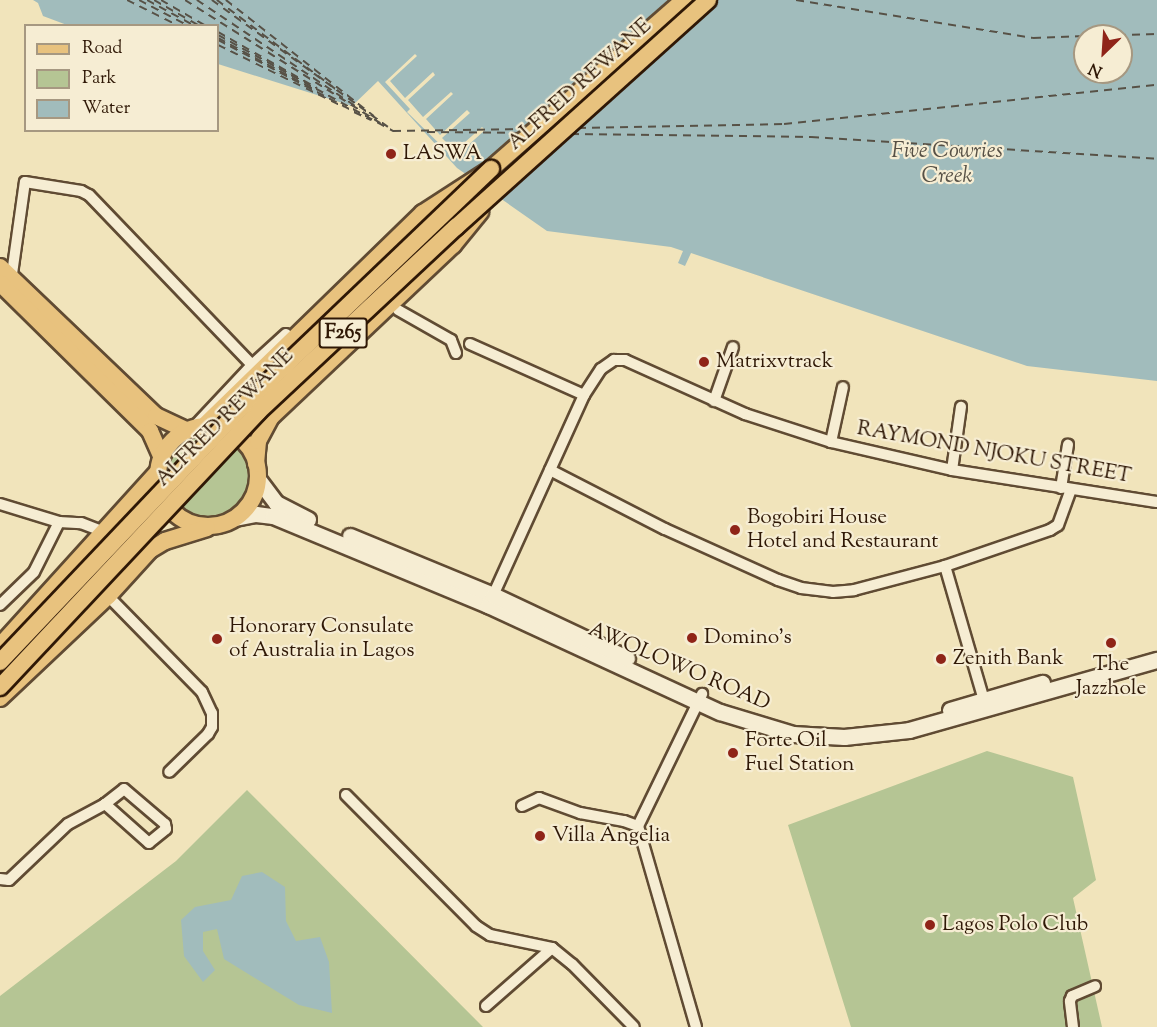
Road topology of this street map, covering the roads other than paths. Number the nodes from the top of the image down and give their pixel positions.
1 (684, 0) edge
2 (708, 0) edge
3 (491, 168) junction
4 (504, 184) junction
5 (0, 267) edge
6 (6, 283) edge
7 (398, 310) dead end
8 (286, 334) dead end
9 (470, 344) dead end
10 (733, 347) dead end
11 (456, 353) dead end
12 (252, 365) junction
13 (321, 381) dead end
14 (843, 387) dead end
15 (584, 395) junction
16 (714, 400) junction
17 (961, 407) dead end
18 (195, 428) junction
19 (258, 441) junction
20 (831, 442) junction
21 (1068, 445) dead end
22 (159, 464) junction
23 (550, 470) junction
24 (952, 470) junction
25 (257, 472) junction
26 (1066, 489) junction
27 (1157, 502) edge
28 (0, 504) edge
29 (235, 518) junction
30 (59, 522) junction
31 (214, 526) junction
32 (105, 532) junction
33 (945, 566) junction
34 (108, 596) junction
35 (491, 600) junction
36 (0, 605) edge
37 (0, 646) edge
38 (1157, 651) edge
39 (1157, 660) edge
40 (0, 663) edge
41 (0, 687) edge
42 (0, 698) edge
43 (700, 698) junction
44 (985, 705) junction
45 (169, 772) dead end
46 (346, 795) dead end
47 (105, 804) junction
48 (522, 806) dead end
49 (638, 826) junction
50 (0, 879) edge
51 (552, 948) junction
52 (1095, 986) dead end
53 (486, 1006) dead end
54 (634, 1027) edge
55 (696, 1027) edge
56 (1074, 1027) edge

1 - 3 main road, F265
2 - 4 main road, ALFRED REWANE / F265, bridge
3 - 18 main road, bridge
3 - 40 main road, F265, bridge
4 - 19 main road, bridge
4 - 41 main road, ALFRED REWANE / F265, bridge
5 - 6 main road
6 - 12 street
6 - 18 main road
6 - 22 main road
7 - 11 street
8 - 12 street
9 - 15 street
10 - 16 street
12 - 18 street
13 - 19 street
14 - 20 street
15 - 16 street, RAYMOND NJOKU STREET
15 - 23 street, RAYMOND NJOKU STREET
16 - 20 street, RAYMOND NJOKU STREET
17 - 24 street
18 - 22 main road
18 - 25 main road
19 - 25 main road
20 - 24 street, RAYMOND NJOKU STREET
21 - 26 street
22 - 31 main road
22 - 32 main road
23 - 33 street
23 - 35 street, RAYMOND NJOKU STREET
24 - 26 street, RAYMOND NJOKU STREET
25 - 29 main road
25 - 35 main road, AWOLOWO ROAD
26 - 27 street, RAYMOND NJOKU STREET
26 - 33 street
28 - 30 street
29 - 31 main road
29 - 35 main road, AWOLOWO ROAD
30 - 32 street
30 - 36 street
31 - 34 main road
32 - 37 main road
33 - 44 street
34 - 42 main road
34 - 45 street
35 - 43 main road, AWOLOWO ROAD
38 - 44 main road, AWOLOWO ROAD
39 - 44 main road, AWOLOWO ROAD
43 - 44 main road, AWOLOWO ROAD
43 - 49 street
46 - 51 street
47 - 47 street
47 - 50 street
48 - 49 street
49 - 55 street
51 - 53 street
51 - 54 street
52 - 56 street

